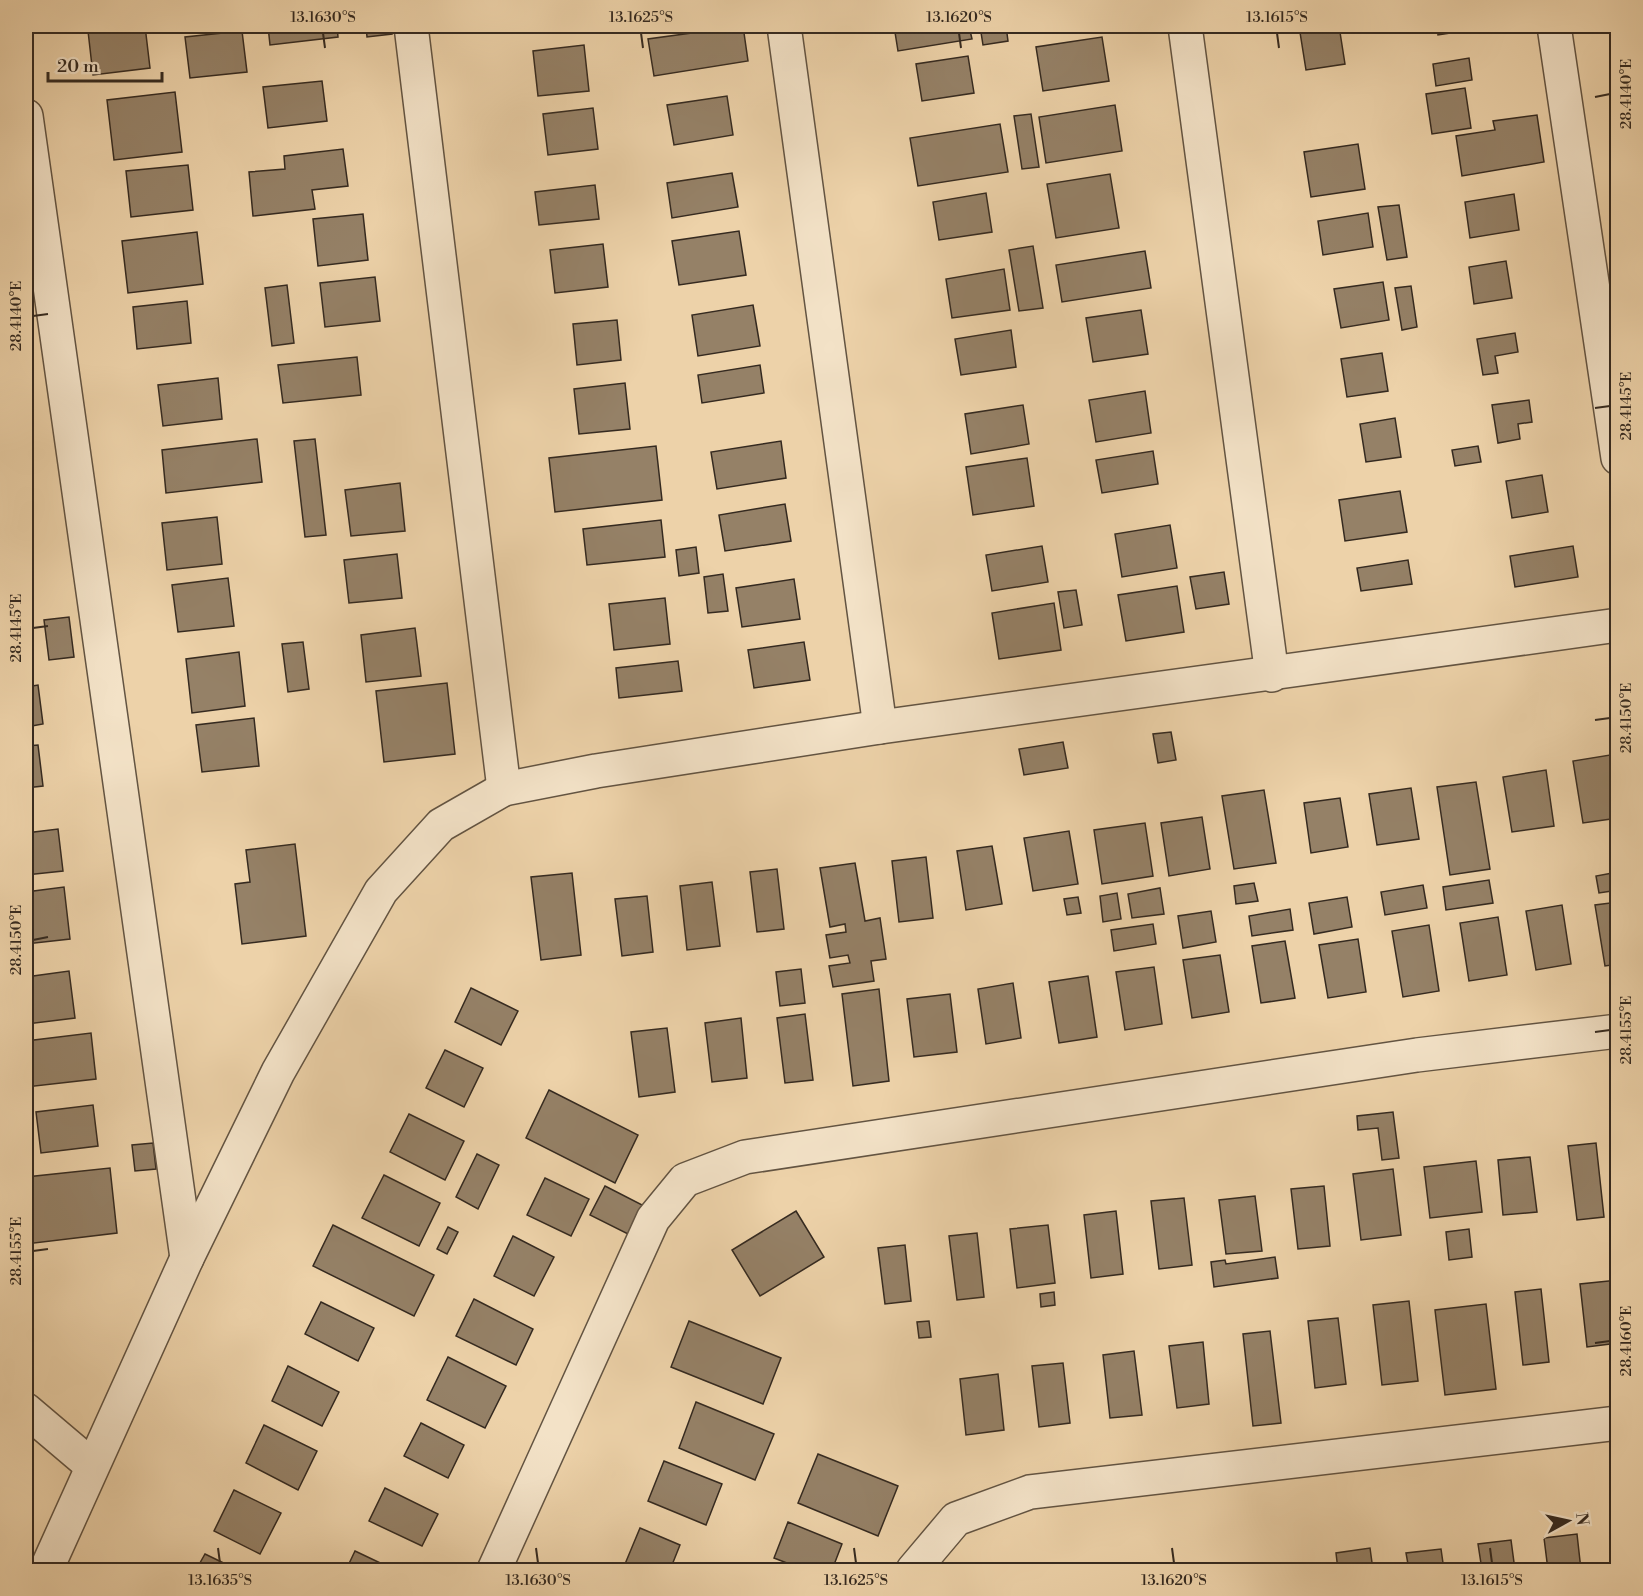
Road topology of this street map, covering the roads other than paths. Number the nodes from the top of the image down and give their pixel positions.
1 (411, 26) edge
2 (784, 26) edge
3 (1185, 26) edge
4 (1554, 26) edge
5 (26, 116) edge
6 (1617, 458) edge
7 (1617, 625) edge
8 (1272, 675) junction
9 (880, 727) junction
10 (504, 789) junction
11 (1617, 1031) edge
12 (187, 1258) junction
13 (26, 1410) edge
14 (1617, 1423) edge
15 (92, 1466) junction
16 (46, 1570) edge
17 (494, 1570) edge
18 (913, 1570) edge

1 - 10 street
2 - 9 street
3 - 8 street
4 - 6 street
5 - 12 street
7 - 8 street
8 - 9 street
9 - 10 street
10 - 12 street
11 - 17 street
12 - 15 street
13 - 15 street
14 - 18 street
15 - 16 street

